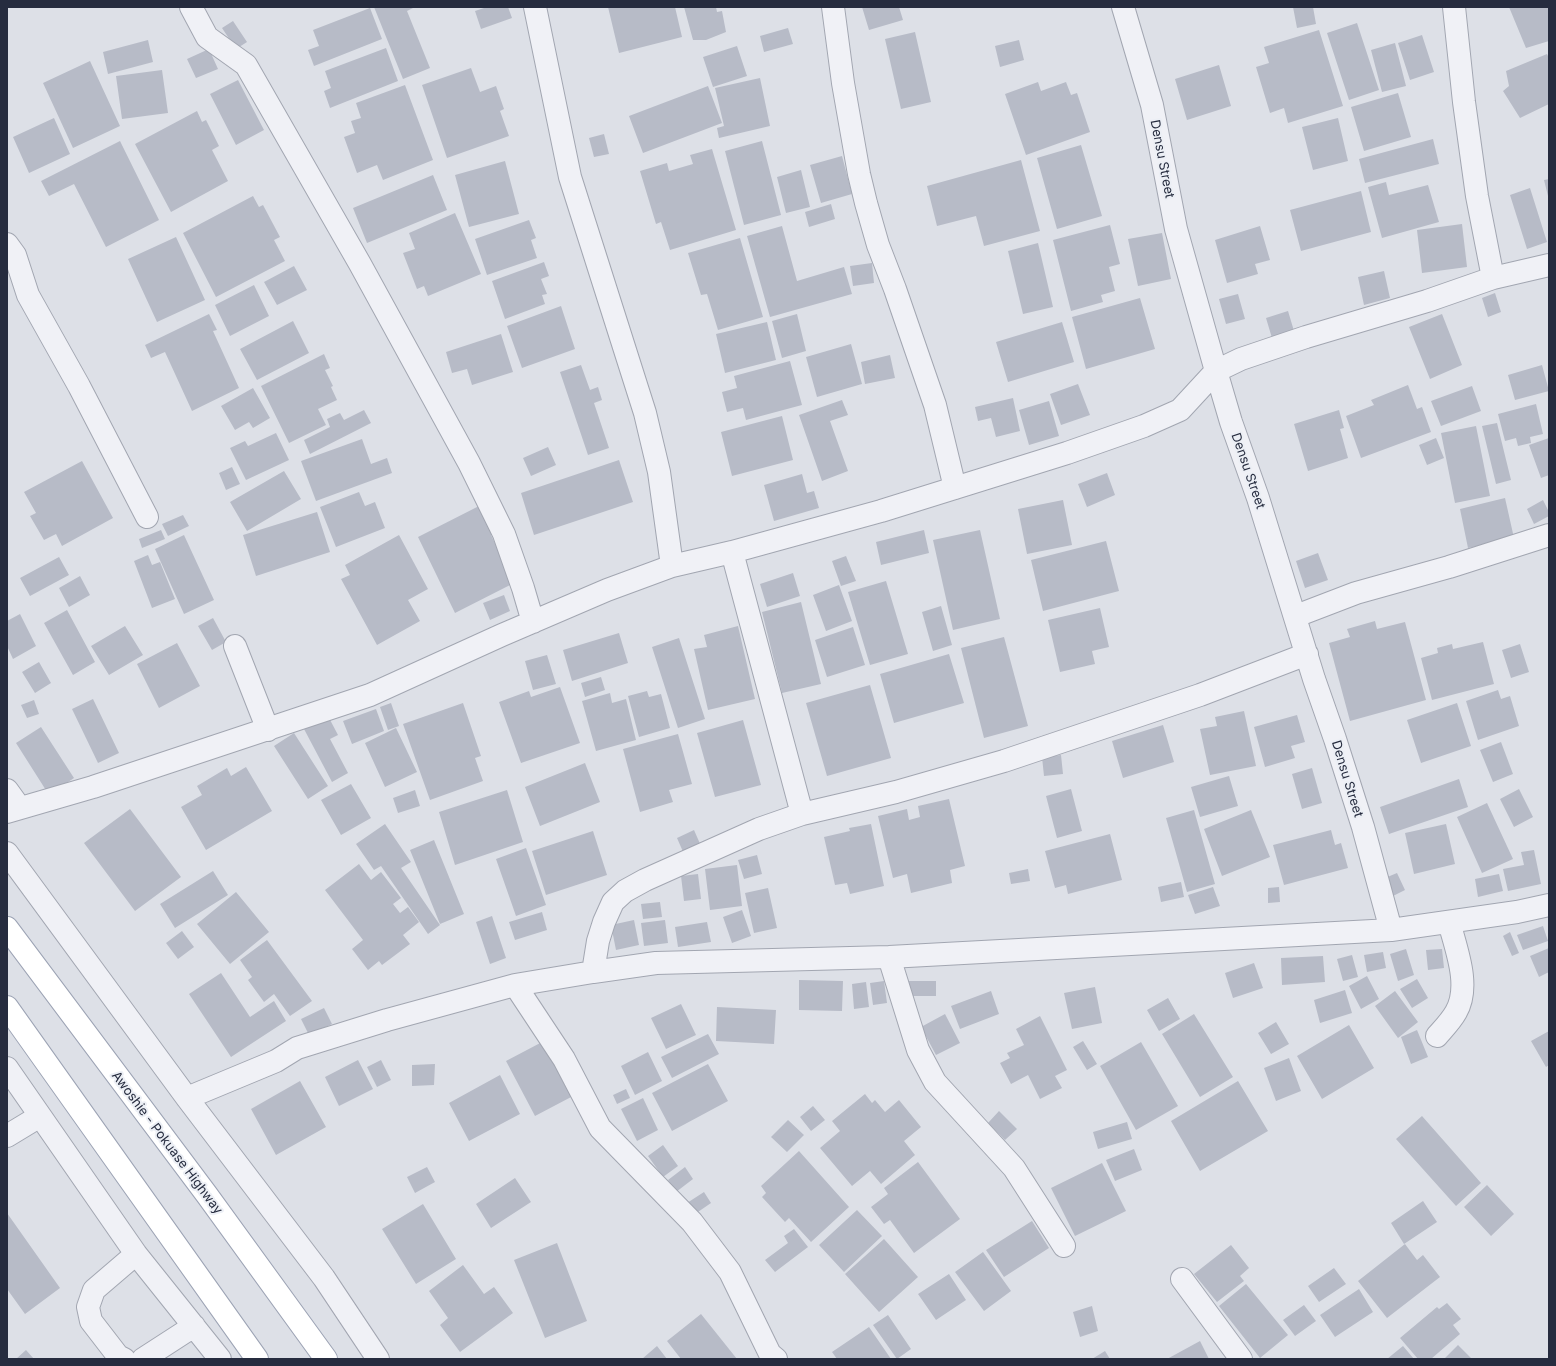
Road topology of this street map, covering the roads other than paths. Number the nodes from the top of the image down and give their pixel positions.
1 (191, 7) edge
2 (535, 7) edge
3 (833, 7) edge
4 (1123, 7) edge
5 (1454, 7) edge
6 (7, 244) edge
7 (1549, 265) edge
8 (1493, 278) junction
9 (1216, 371) junction
10 (955, 488) junction
11 (147, 517) dead end
12 (1549, 535) edge
13 (732, 552) junction
14 (672, 566) junction
15 (1296, 616) junction
16 (533, 622) junction
17 (235, 646) dead end
18 (1307, 654) junction
19 (268, 730) junction
20 (7, 790) edge
21 (14, 810) edge
22 (802, 814) junction
23 (7, 853) edge
24 (1549, 905) edge
25 (1449, 922) junction
26 (7, 928) edge
27 (1392, 930) junction
28 (889, 956) junction
29 (594, 972) junction
30 (515, 985) junction
31 (7, 1007) edge
32 (1437, 1036) dead end
33 (7, 1068) edge
34 (187, 1098) junction
35 (40, 1116) junction
36 (7, 1136) edge
37 (1064, 1246) dead end
38 (136, 1254) junction
39 (1182, 1279) dead end
40 (194, 1326) junction
41 (218, 1358) edge
42 (124, 1359) edge
43 (144, 1359) edge
44 (257, 1359) edge
45 (326, 1359) edge
46 (378, 1359) edge
47 (776, 1359) edge
48 (1241, 1359) edge

1 - 16 street
2 - 14 street
3 - 10 street
4 - 9 street, Densu Street
5 - 8 street
6 - 11 street
7 - 8 street
8 - 9 street
9 - 10 street
9 - 15 street, Densu Street
10 - 13 street
12 - 15 street
13 - 14 street
13 - 22 street
14 - 16 street
15 - 18 street, Densu Street
16 - 19 street
17 - 19 street
18 - 22 street
18 - 27 street, Densu Street
19 - 21 street
20 - 21 street
22 - 29 street
23 - 34 street
24 - 25 street
25 - 27 street
25 - 32 street
26 - 45 main road, Awoshie - Pokuase Highway
27 - 28 street
28 - 29 street
28 - 37 street
29 - 30 street
30 - 34 street
30 - 47 street
31 - 44 main road
33 - 35 street
34 - 46 street
35 - 36 street
35 - 38 street
38 - 40 street
38 - 42 street
39 - 48 street
40 - 41 street
40 - 43 street

